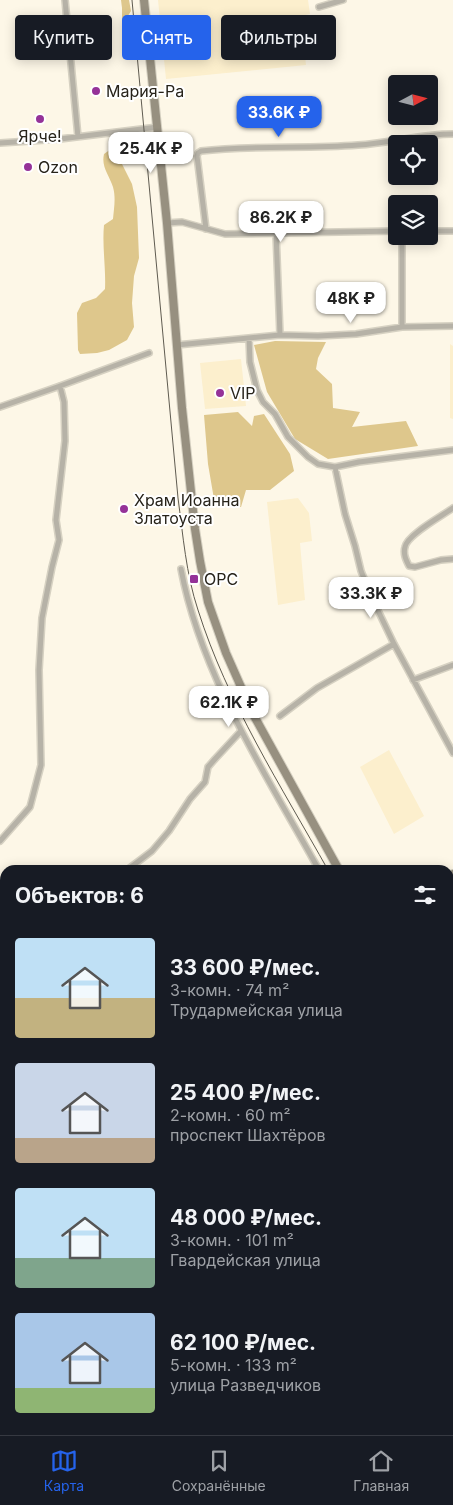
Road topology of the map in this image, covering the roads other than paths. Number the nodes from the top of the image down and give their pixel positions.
1 (65, 0) edge
2 (144, 0) edge
3 (343, 0) edge
4 (319, 7) dead end
5 (158, 126) junction
6 (453, 134) edge
7 (78, 137) junction
8 (0, 143) edge
9 (167, 223) junction
10 (206, 229) junction
11 (388, 231) edge
12 (438, 231) edge
13 (453, 231) edge
14 (276, 233) junction
15 (402, 245) edge
16 (453, 326) edge
17 (402, 327) junction
18 (280, 335) junction
19 (249, 338) junction
20 (177, 346) junction
21 (149, 353) dead end
22 (60, 386) junction
23 (0, 407) edge
24 (453, 450) edge
25 (335, 467) junction
26 (453, 508) edge
27 (453, 559) edge
28 (181, 570) dead end
29 (394, 644) junction
30 (453, 665) edge
31 (413, 680) junction
32 (280, 716) dead end
33 (241, 731) junction
34 (453, 753) edge
35 (0, 841) edge
36 (134, 865) edge
37 (316, 865) edge
38 (336, 865) edge

1 - 7 street
2 - 5 main road
3 - 4 street
5 - 7 street
5 - 9 main road
6 - 10 street
7 - 8 street
9 - 10 street
9 - 20 main road
10 - 14 street
11 - 14 street
12 - 13 street
14 - 18 street
15 - 17 street
16 - 17 street
17 - 18 street
18 - 19 street
19 - 20 street
19 - 25 street
20 - 38 main road
21 - 22 street
22 - 23 street
22 - 35 street
24 - 25 street
25 - 29 street
26 - 27 street
28 - 33 street
29 - 31 street
29 - 32 street
30 - 31 street
31 - 34 street
33 - 36 street
33 - 37 street

